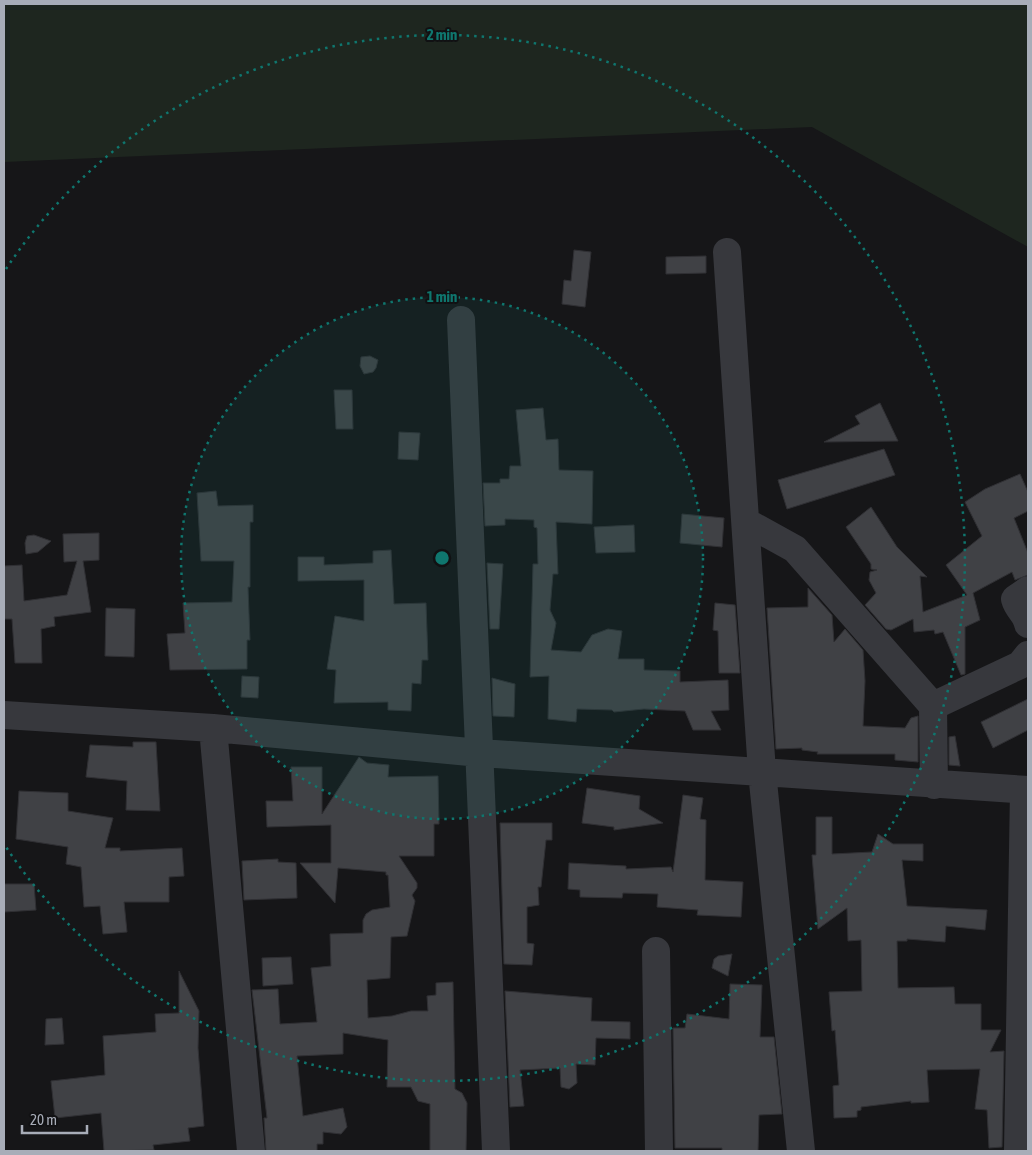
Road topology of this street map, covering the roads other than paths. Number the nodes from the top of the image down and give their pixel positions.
1 (727, 252) dead end
2 (461, 320) dead end
3 (746, 522) junction
4 (1028, 590) edge
5 (1028, 624) edge
6 (1028, 656) edge
7 (933, 706) junction
8 (4, 715) edge
9 (214, 728) junction
10 (480, 753) junction
11 (762, 772) junction
12 (934, 785) junction
13 (1026, 790) edge
14 (656, 951) dead end
15 (252, 1151) edge
16 (496, 1151) edge
17 (659, 1151) edge
18 (801, 1151) edge
19 (1018, 1151) edge

1 - 3 street
2 - 10 street
3 - 7 street
3 - 11 street
4 - 5 street
6 - 7 street
7 - 12 street
8 - 9 street
9 - 10 street
9 - 15 street
10 - 11 street
10 - 16 street
11 - 12 street
11 - 18 street
12 - 13 street
13 - 19 street
14 - 17 street

